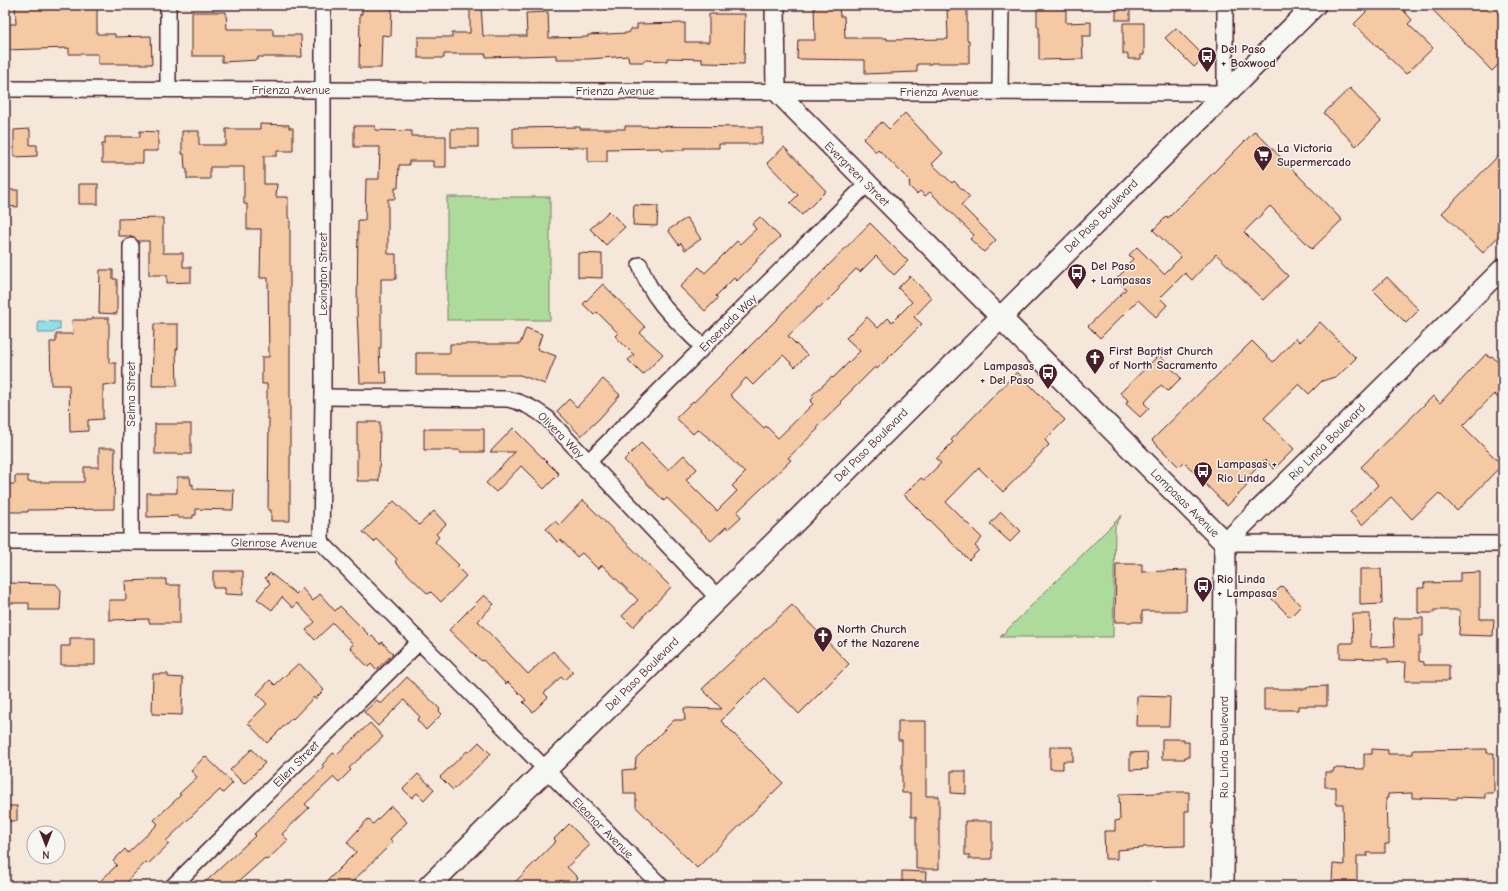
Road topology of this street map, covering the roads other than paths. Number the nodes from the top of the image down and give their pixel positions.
1 (168, 5) edge
2 (323, 5) edge
3 (775, 5) edge
4 (1001, 5) edge
5 (1225, 5) edge
6 (1315, 5) edge
7 (5, 89) edge
8 (168, 90) junction
9 (323, 90) junction
10 (776, 92) junction
11 (1000, 92) junction
12 (1225, 93) junction
13 (867, 184) junction
14 (131, 246) dead end
15 (640, 265) dead end
16 (1503, 268) edge
17 (1000, 317) junction
18 (703, 347) junction
19 (323, 398) junction
20 (588, 462) junction
21 (5, 542) edge
22 (131, 542) junction
23 (321, 542) junction
24 (1225, 543) junction
25 (1503, 544) edge
26 (718, 598) junction
27 (419, 642) junction
28 (546, 769) junction
29 (173, 886) edge
30 (429, 886) edge
31 (661, 886) edge
32 (1223, 886) edge

1 - 8 street
2 - 9 street, Lexington Street
3 - 10 street
4 - 11 street
5 - 12 street
6 - 12 main road, Del Paso Boulevard
7 - 8 street, Frienza Avenue
8 - 9 street, Frienza Avenue
9 - 10 street, Frienza Avenue
9 - 19 street, Lexington Street
10 - 11 street, Frienza Avenue
10 - 13 street, Evergreen Street
11 - 12 street, Frienza Avenue
12 - 17 main road, Del Paso Boulevard
13 - 17 street, Evergreen Street
13 - 18 street, Ensenada Way
14 - 22 street, Selma Street
15 - 18 street
16 - 24 street, Rio Linda Boulevard
17 - 24 main road, Lampasas Avenue
17 - 26 main road, Del Paso Boulevard
18 - 20 street, Ensenada Way
19 - 20 street, Olivera Way
19 - 23 street, Lexington Street
20 - 26 street, Olivera Way
21 - 22 street, Glenrose Avenue
22 - 23 street, Glenrose Avenue
23 - 27 street, Glenrose Avenue
24 - 25 street, Lampasas Avenue
24 - 32 main road, Rio Linda Boulevard
26 - 28 main road, Del Paso Boulevard
27 - 28 street, Glenrose Avenue
27 - 29 street, Ellen Street
28 - 30 main road, Del Paso Boulevard
28 - 31 street, Eleanor Avenue

